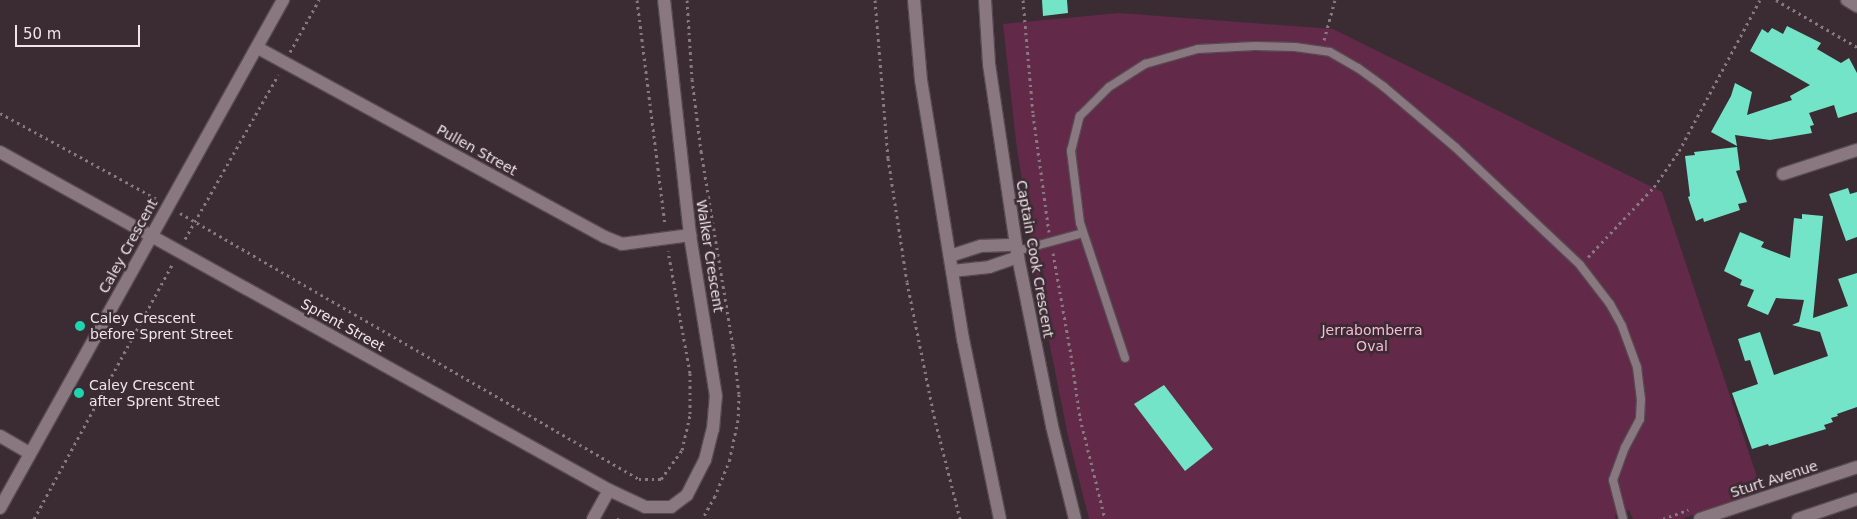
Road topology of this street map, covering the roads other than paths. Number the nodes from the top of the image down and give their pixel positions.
1 (283, 0) edge
2 (664, 0) edge
3 (914, 0) edge
4 (985, 0) edge
5 (1847, 0) edge
6 (1857, 6) edge
7 (258, 48) junction
8 (1857, 150) edge
9 (0, 152) edge
10 (1783, 174) dead end
11 (1083, 233) junction
12 (151, 235) junction
13 (690, 235) junction
14 (1017, 251) junction
15 (950, 256) junction
16 (952, 271) junction
17 (1124, 358) dead end
18 (0, 436) edge
19 (30, 453) junction
20 (1857, 467) edge
21 (609, 490) junction
22 (1857, 499) edge
23 (675, 505) joint
24 (0, 508) edge
25 (999, 517) edge
26 (593, 519) edge
27 (1075, 519) edge
28 (1623, 519) edge
29 (1700, 519) edge
30 (1798, 519) edge

1 - 7 street, Caley Crescent
2 - 13 street, Walker Crescent
3 - 15 street
4 - 14 street, Captain Cook Crescent
5 - 6 street
7 - 12 street, Caley Crescent
7 - 13 street, Pullen Street
8 - 10 street
9 - 12 street, Sprent Street
11 - 14 lane
11 - 17 lane
11 - 28 lane
12 - 19 street, Caley Crescent
12 - 21 street, Sprent Street
13 - 23 street, Walker Crescent
14 - 15 street
14 - 16 street
14 - 27 street, Captain Cook Crescent
15 - 16 street
16 - 25 street
18 - 19 street
19 - 24 street, Caley Crescent
20 - 29 street, Sturt Avenue
21 - 23 street, Sprent Street
21 - 26 street
22 - 30 street

